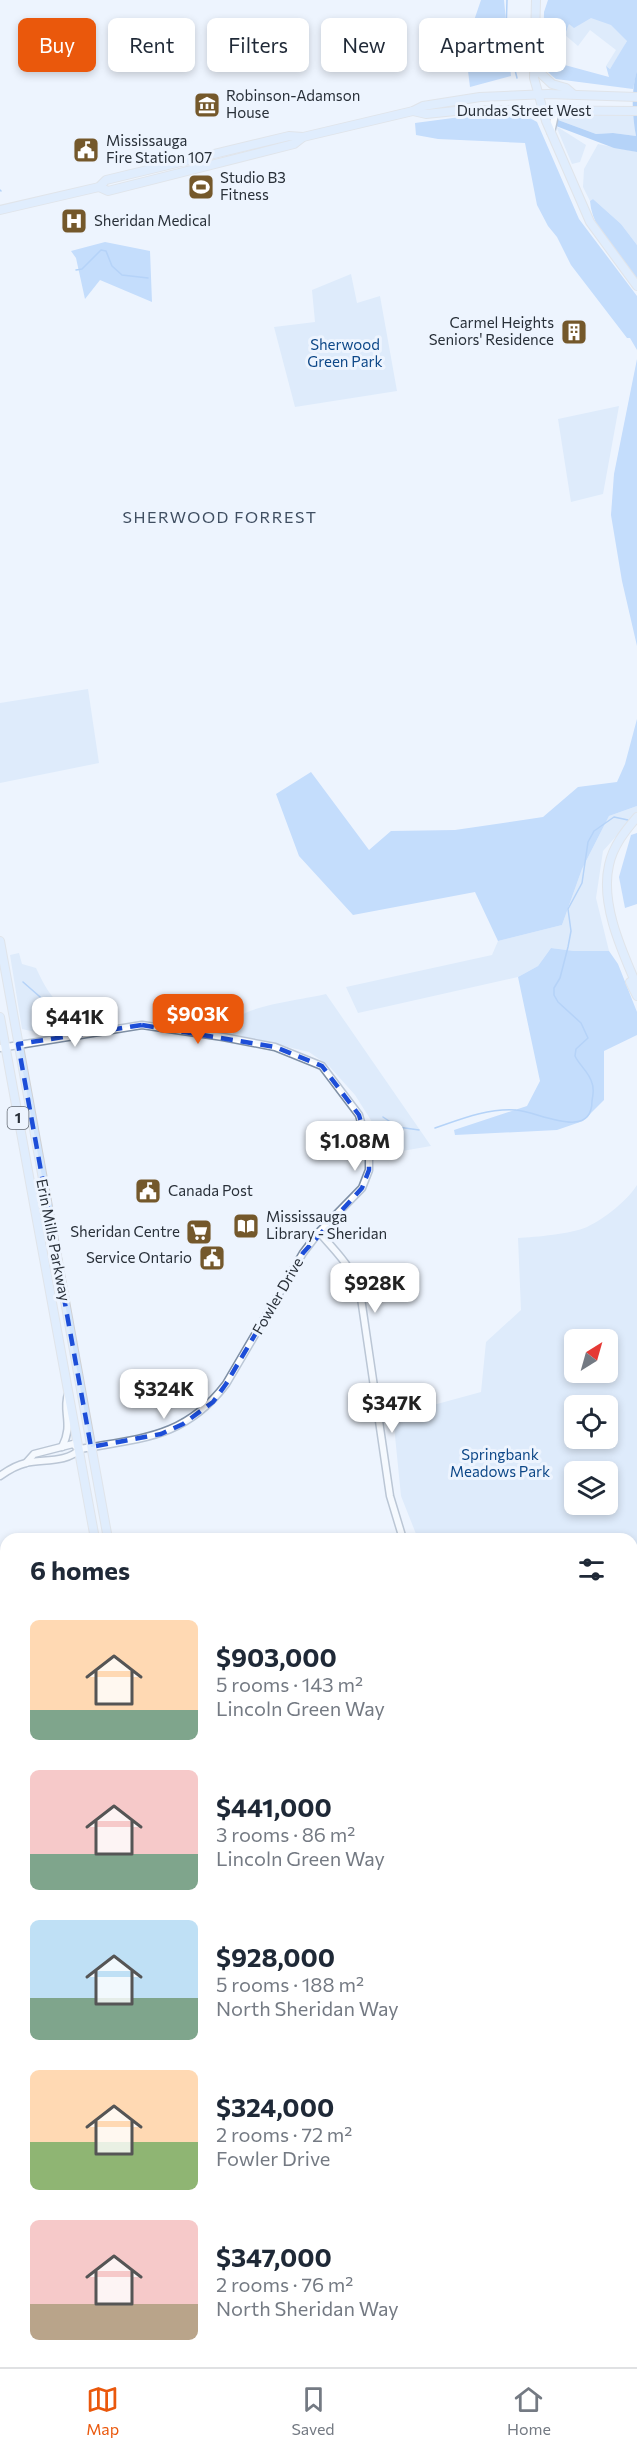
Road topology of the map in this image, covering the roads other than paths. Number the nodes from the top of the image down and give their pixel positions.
1 (536, 0) edge
2 (535, 18) edge
3 (535, 72) edge
4 (539, 72) edge
5 (538, 94) junction
6 (573, 94) junction
7 (637, 97) edge
8 (543, 110) junction
9 (556, 110) junction
10 (412, 111) junction
11 (637, 111) edge
12 (551, 133) junction
13 (0, 210) edge
14 (637, 286) edge
15 (637, 817) edge
16 (0, 941) edge
17 (621, 946) junction
18 (637, 986) edge
19 (637, 996) edge
20 (0, 1018) edge
21 (18, 1044) junction
22 (3, 1047) edge
23 (319, 1232) junction
24 (68, 1394) junction
25 (62, 1447) junction
26 (91, 1447) junction
27 (80, 1449) junction
28 (26, 1463) junction
29 (0, 1476) edge
30 (94, 1533) edge
31 (107, 1533) edge
32 (401, 1533) edge

1 - 2 main road
3 - 5 main road
4 - 6 main road
5 - 6 main road, Dundas Street West
5 - 8 main road
5 - 10 main road, Dundas Street West
6 - 7 main road, Dundas Street West
8 - 9 main road, Dundas Street West
8 - 10 main road, Dundas Street West
8 - 12 main road
9 - 11 main road, Dundas Street West
9 - 12 street
10 - 13 main road, Dundas Street West
12 - 14 main road
15 - 17 main road
16 - 21 main road, Erin Mills Parkway / 1
17 - 18 main road
17 - 19 main road
20 - 22 main road, Erin Mills Parkway / 1
21 - 22 street, Fowler Drive
21 - 23 street, Fowler Drive
21 - 26 main road, Erin Mills Parkway / 1
22 - 24 main road, Erin Mills Parkway / 1
23 - 26 street, Fowler Drive
23 - 32 street
24 - 25 street
24 - 27 main road, Erin Mills Parkway / 1
25 - 27 street
25 - 28 street
26 - 27 street, Fowler Drive
26 - 31 main road, Erin Mills Parkway / 1
27 - 28 street
27 - 30 main road, Erin Mills Parkway / 1
28 - 29 street

